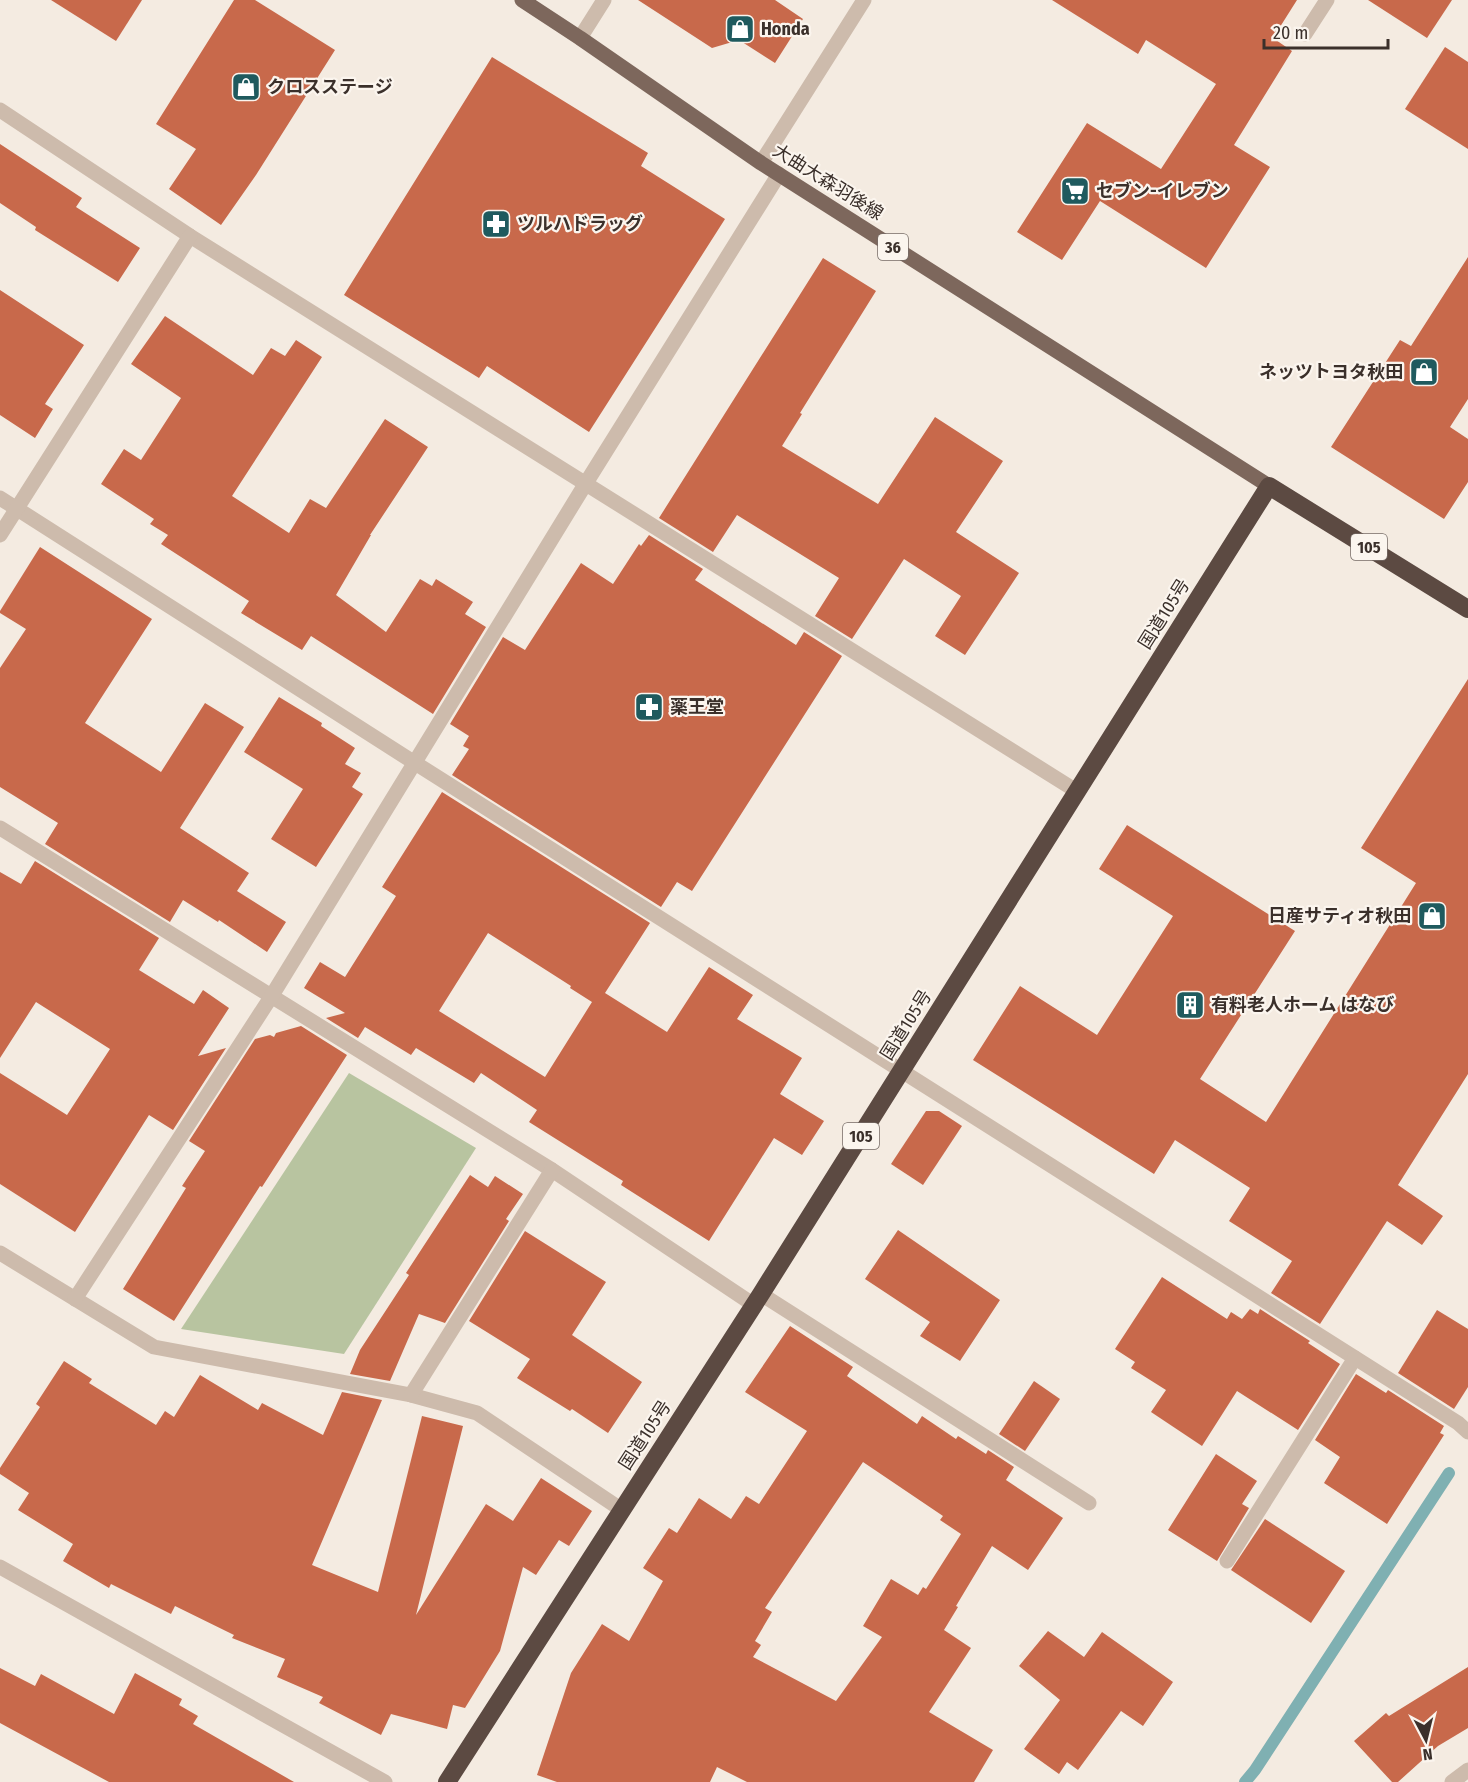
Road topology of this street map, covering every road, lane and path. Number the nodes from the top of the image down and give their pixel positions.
1 (522, 0) edge
2 (604, 0) edge
3 (864, 0) edge
4 (1327, 0) edge
5 (1305, 34) dead end
6 (580, 38) junction
7 (0, 110) edge
8 (761, 163) junction
9 (779, 174) junction
10 (190, 236) junction
11 (586, 483) junction
12 (1269, 486) junction
13 (0, 498) edge
14 (16, 509) junction
15 (0, 535) edge
16 (1468, 609) edge
17 (415, 763) junction
18 (1078, 792) junction
19 (0, 828) edge
20 (271, 997) junction
21 (901, 1071) junction
22 (552, 1170) junction
23 (0, 1253) edge
24 (75, 1299) junction
25 (758, 1300) junction
26 (1355, 1358) junction
27 (411, 1395) junction
28 (1468, 1432) edge
29 (1089, 1503) dead end
30 (622, 1510) junction
31 (1227, 1561) dead end
32 (0, 1568) edge
33 (1468, 1770) edge
34 (384, 1782) edge
35 (447, 1782) edge
36 (1452, 1782) edge

1 - 6 main road, 大曲大森羽後線 / 36
2 - 6 street
3 - 8 street
4 - 5 street
6 - 8 main road, 大曲大森羽後線 / 36
7 - 10 street
8 - 9 main road, 大曲大森羽後線 / 36
9 - 11 street
9 - 12 main road, 大曲大森羽後線 / 36
10 - 11 street
10 - 14 street
11 - 17 street
11 - 18 street
12 - 16 highway, 105
12 - 18 highway, 国道105号 / 105
13 - 14 street
14 - 15 street
14 - 17 street
17 - 20 street
17 - 21 street
18 - 21 highway, 国道105号 / 105
19 - 20 street
20 - 22 street
20 - 24 street
21 - 25 highway, 国道105号 / 105
21 - 26 street
22 - 25 street
22 - 27 street
23 - 24 street
24 - 27 street
25 - 29 street
25 - 30 highway, 国道105号 / 105
26 - 28 street
26 - 31 street
27 - 30 street
30 - 35 highway, 国道105号 / 105
32 - 34 street
33 - 36 street

